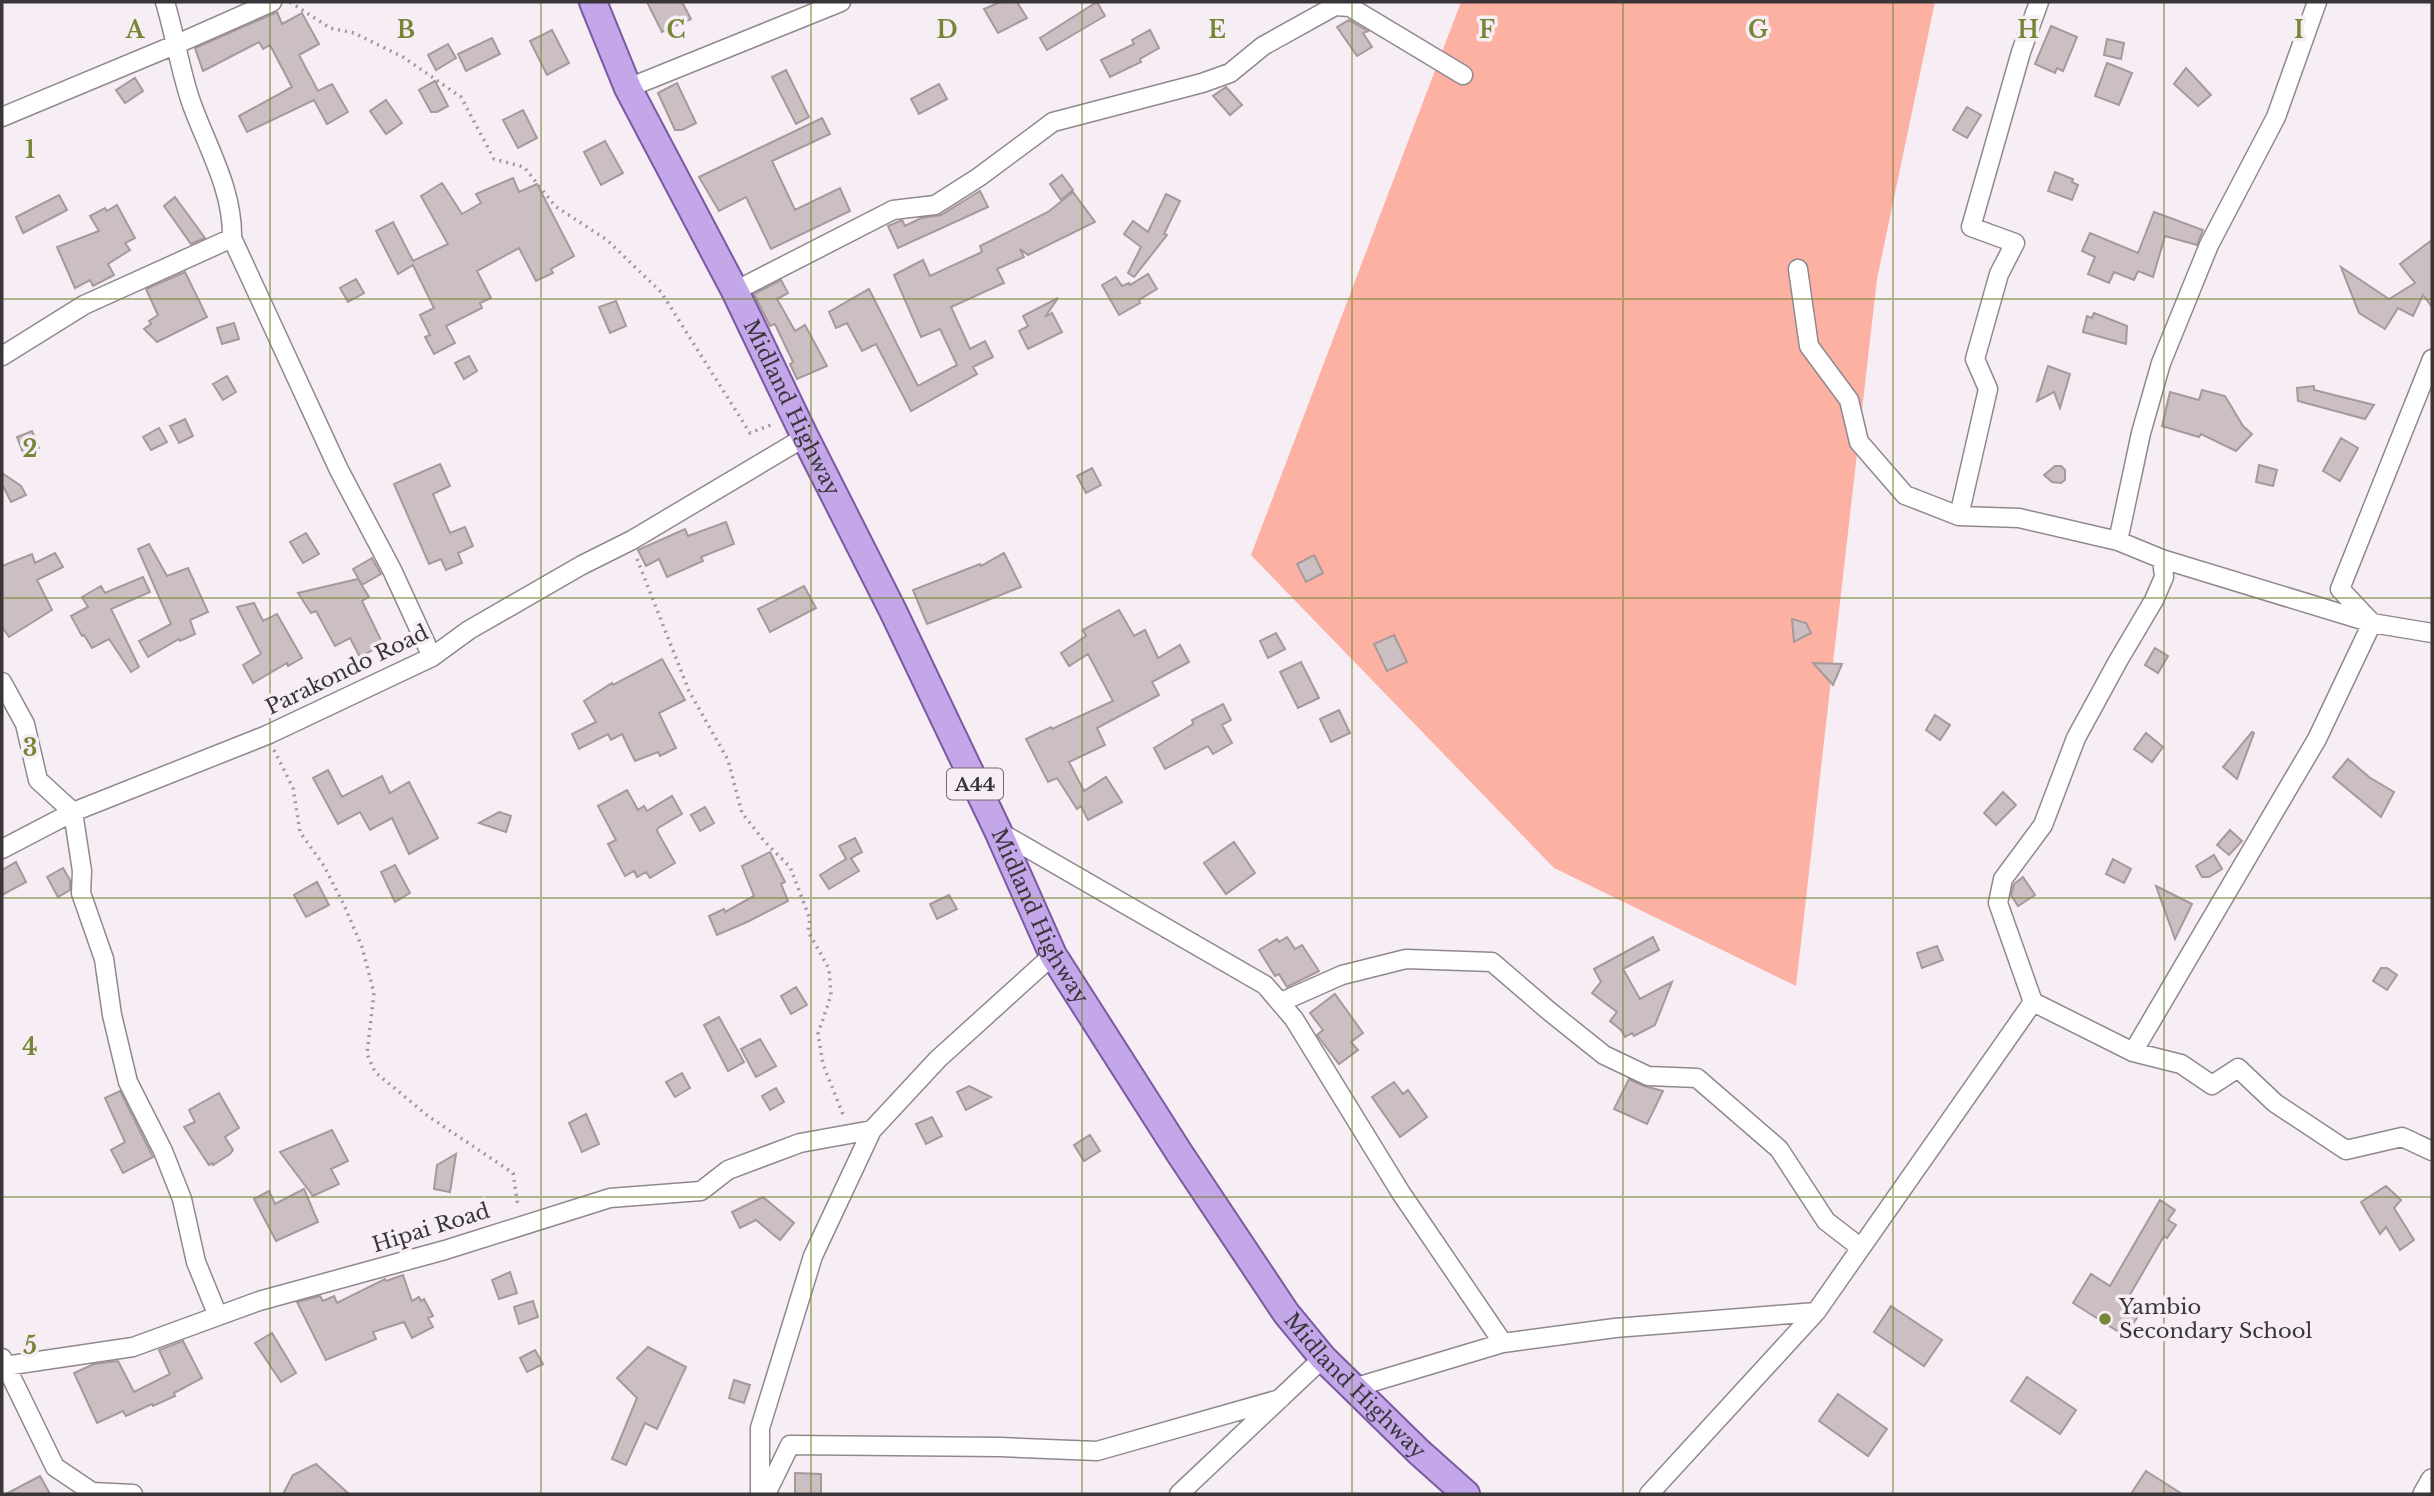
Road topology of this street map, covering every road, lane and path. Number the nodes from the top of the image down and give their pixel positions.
1 (165, 2) edge
2 (272, 2) edge
3 (290, 2) edge
4 (593, 2) edge
5 (841, 2) edge
6 (2039, 2) edge
7 (2317, 2) edge
8 (177, 44) junction
9 (1463, 75) dead end
10 (628, 88) junction
11 (2, 117) edge
12 (232, 238) junction
13 (1797, 269) dead end
14 (735, 291) junction
15 (2, 356) edge
16 (2432, 359) edge
17 (799, 426) junction
18 (1959, 516) junction
19 (632, 540) junction
20 (2118, 541) junction
21 (2162, 559) junction
22 (2372, 623) junction
23 (2432, 634) edge
24 (432, 657) junction
25 (2, 682) edge
26 (267, 735) junction
27 (73, 812) junction
28 (998, 831) junction
29 (2, 849) edge
30 (1053, 955) junction
31 (1280, 1002) junction
32 (2033, 1002) junction
33 (2133, 1052) junction
34 (872, 1130) junction
35 (2432, 1151) edge
36 (520, 1225) junction
37 (1861, 1248) junction
38 (1816, 1312) junction
39 (218, 1316) junction
40 (1503, 1343) junction
41 (1323, 1359) junction
42 (3, 1365) edge
43 (1353, 1388) junction
44 (1280, 1399) junction
45 (2432, 1480) edge
46 (133, 1494) edge
47 (760, 1494) edge
48 (766, 1494) edge
49 (1179, 1494) edge
50 (1466, 1494) edge
51 (1649, 1494) edge
52 (2424, 1494) edge

1 - 8 street
2 - 8 street
3 - 17 path
4 - 10 main road, Midland Highway / A44
5 - 10 street
6 - 18 street
7 - 20 street
8 - 11 street
8 - 12 street
9 - 14 street
10 - 14 main road, Midland Highway / A44
12 - 15 street
12 - 24 street
13 - 18 street
14 - 17 main road, Midland Highway / A44
16 - 22 street
17 - 19 street, Parakondo Road
17 - 28 main road, Midland Highway / A44
18 - 20 street
19 - 24 street, Parakondo Road
19 - 34 path
20 - 21 street
21 - 22 street
21 - 32 street
22 - 23 street
22 - 33 street
24 - 26 street, Parakondo Road
25 - 27 street
26 - 27 street, Parakondo Road
26 - 36 path
27 - 29 street, Parakondo Road
27 - 39 street
28 - 30 main road, Midland Highway / A44
28 - 31 street
30 - 34 street
30 - 41 main road, Midland Highway / A44
31 - 37 street
31 - 40 street
32 - 33 street
32 - 37 street
33 - 35 street
34 - 36 street, Hipai Road
34 - 47 street
36 - 39 street, Hipai Road
37 - 38 street
38 - 40 street
38 - 51 street
39 - 42 street, Hipai Road
40 - 43 street
41 - 43 main road, Midland Highway / A44
41 - 44 street
42 - 46 street
43 - 50 main road, Midland Highway / A44
44 - 48 street
44 - 49 street
45 - 52 street

